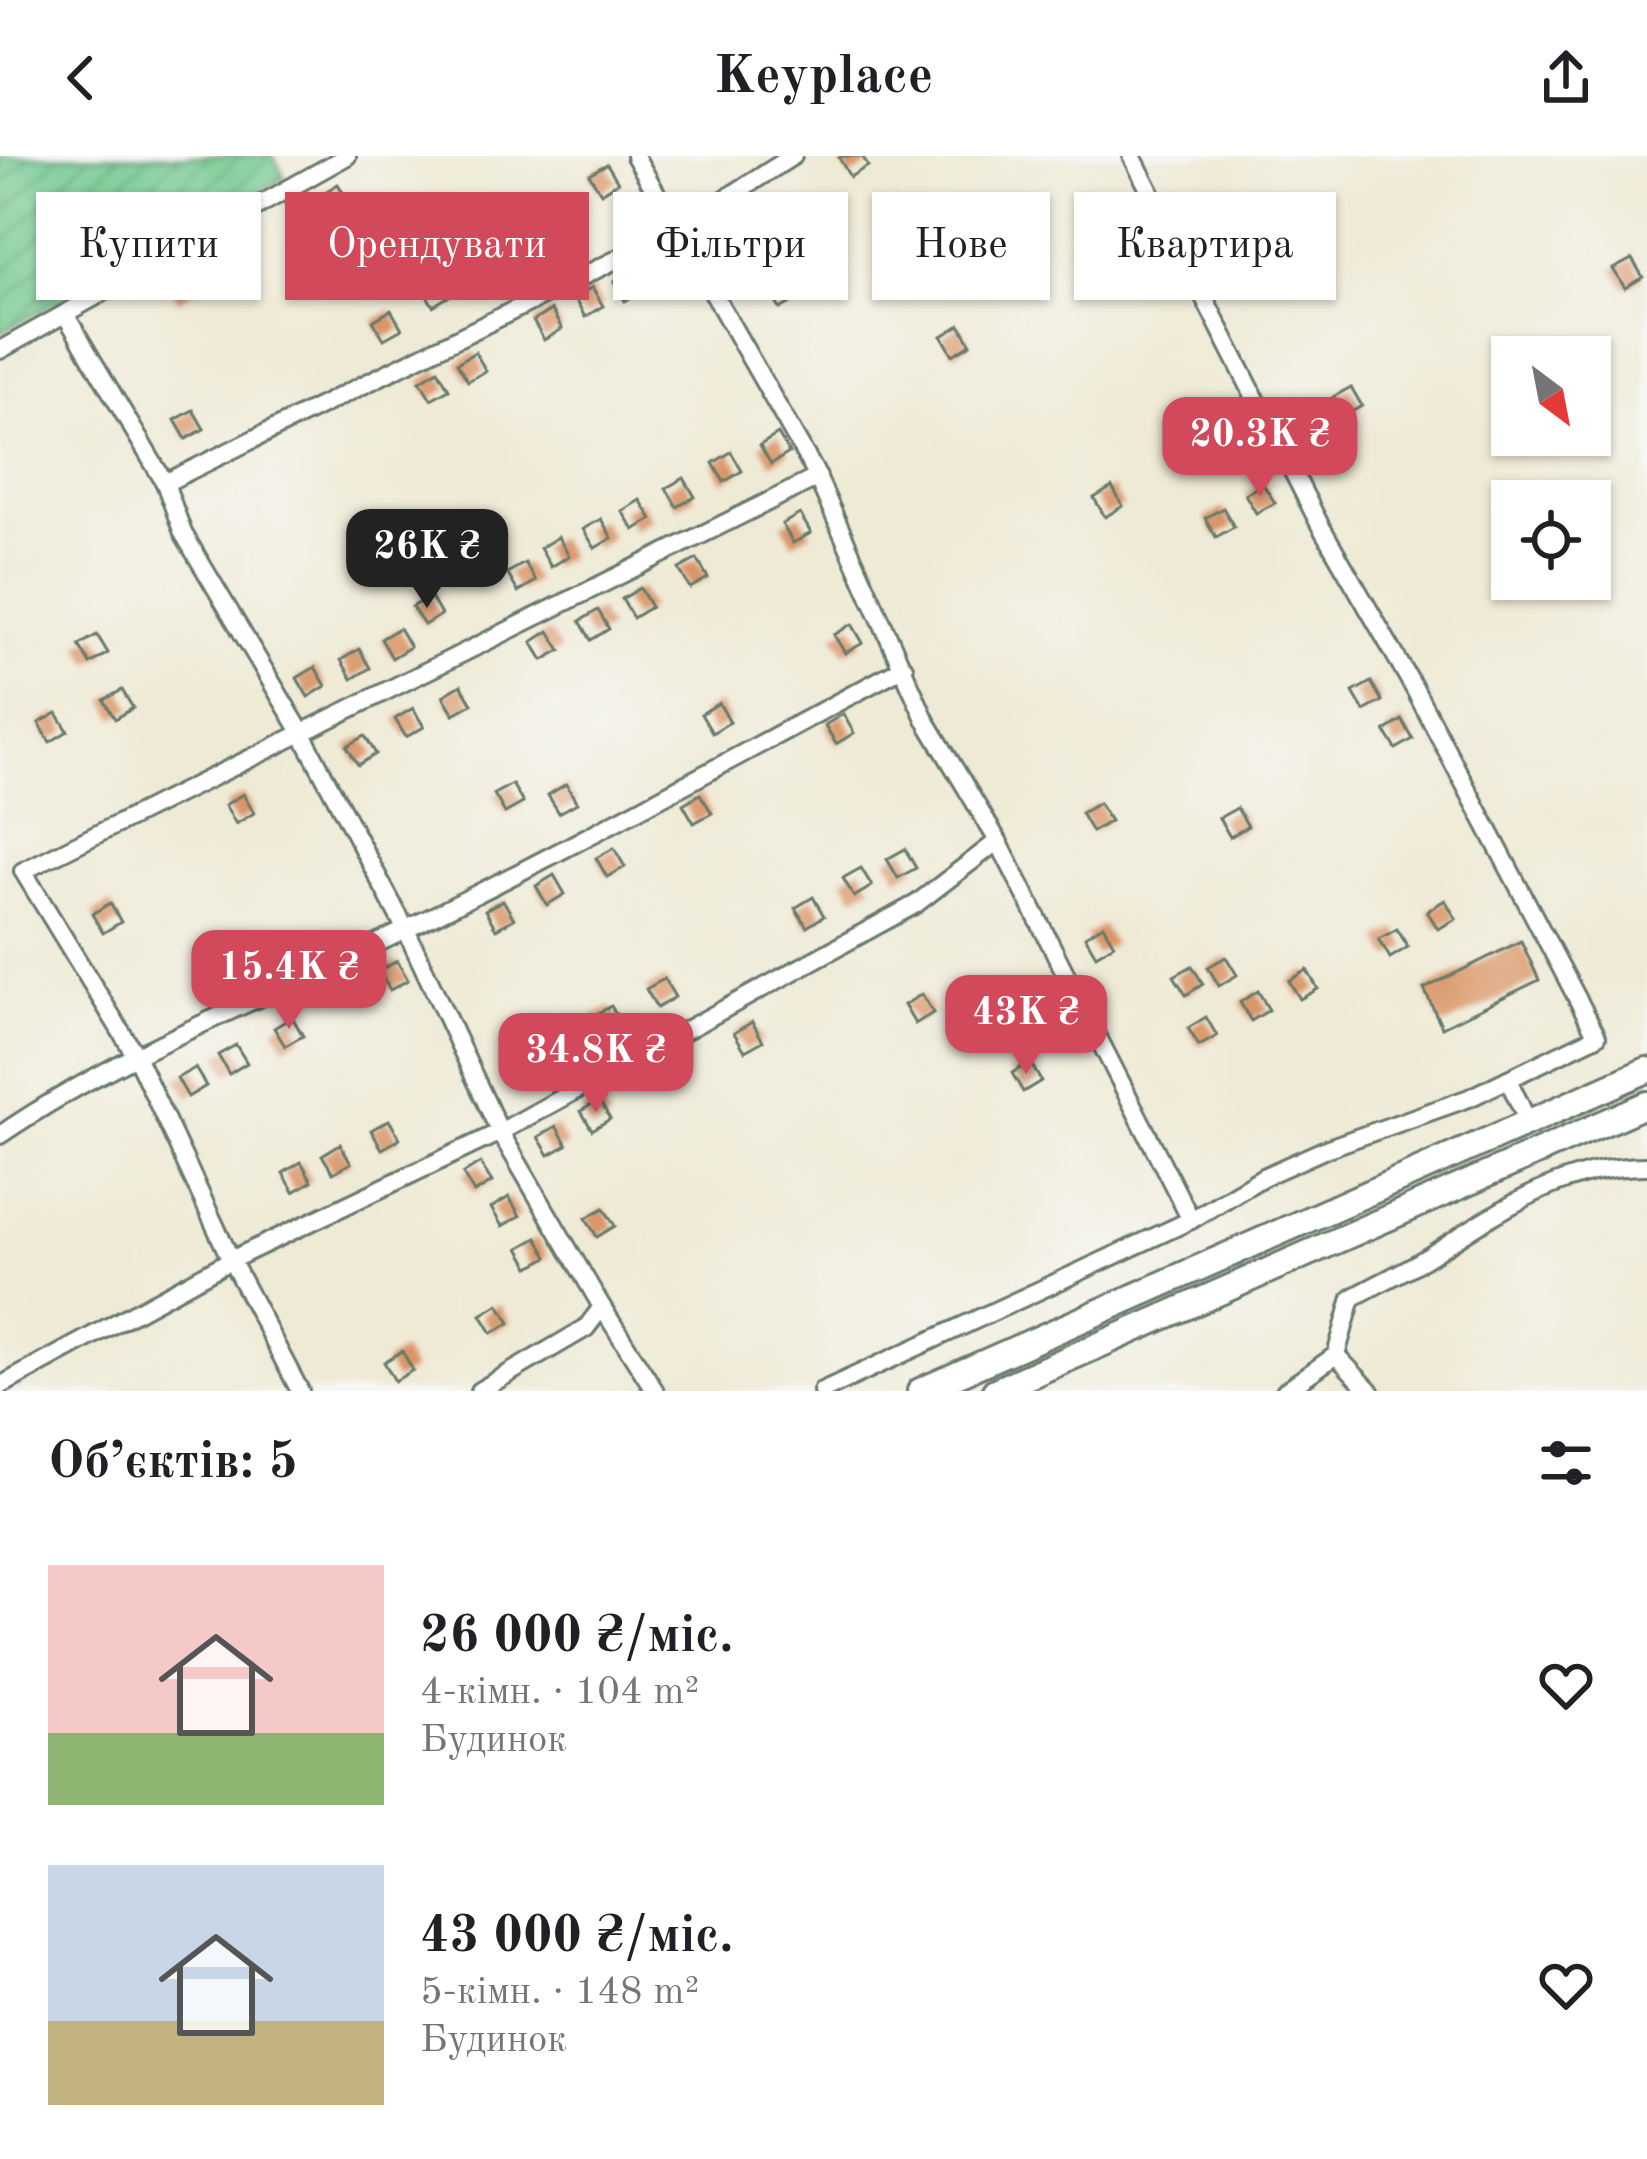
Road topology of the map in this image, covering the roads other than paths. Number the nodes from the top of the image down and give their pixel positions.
1 (347, 156) edge
2 (635, 156) edge
3 (793, 156) edge
4 (1132, 156) edge
5 (655, 192) edge
6 (736, 192) edge
7 (613, 261) edge
8 (720, 300) edge
9 (65, 314) junction
10 (0, 350) edge
11 (818, 477) junction
12 (165, 483) junction
13 (904, 667) junction
14 (302, 732) junction
15 (998, 841) junction
16 (406, 930) junction
17 (136, 1056) junction
18 (1647, 1070) edge
19 (1508, 1079) junction
20 (1647, 1104) edge
21 (1528, 1122) junction
22 (500, 1132) junction
23 (0, 1135) edge
24 (1647, 1166) edge
25 (1191, 1220) junction
26 (232, 1260) junction
27 (602, 1307) junction
28 (1336, 1355) junction
29 (0, 1386) edge
30 (299, 1391) edge
31 (479, 1391) edge
32 (655, 1391) edge
33 (822, 1391) edge
34 (920, 1391) edge
35 (995, 1391) edge
36 (1285, 1391) edge
37 (1370, 1391) edge

1 - 9 street
2 - 5 street
3 - 6 street
4 - 19 street
7 - 12 street
8 - 11 street
9 - 10 street
9 - 12 street
11 - 13 street
11 - 14 street
12 - 14 street
13 - 15 street
13 - 16 street
14 - 16 street
14 - 17 street
15 - 22 street
15 - 25 street
16 - 17 street
16 - 22 street
17 - 23 street
17 - 26 street
18 - 21 highway
19 - 21 street
19 - 25 street
20 - 35 highway
21 - 34 highway
22 - 26 street
22 - 27 street
24 - 28 street
25 - 33 street
26 - 29 street
26 - 30 street
27 - 31 street
27 - 32 street
28 - 36 street
28 - 37 street

